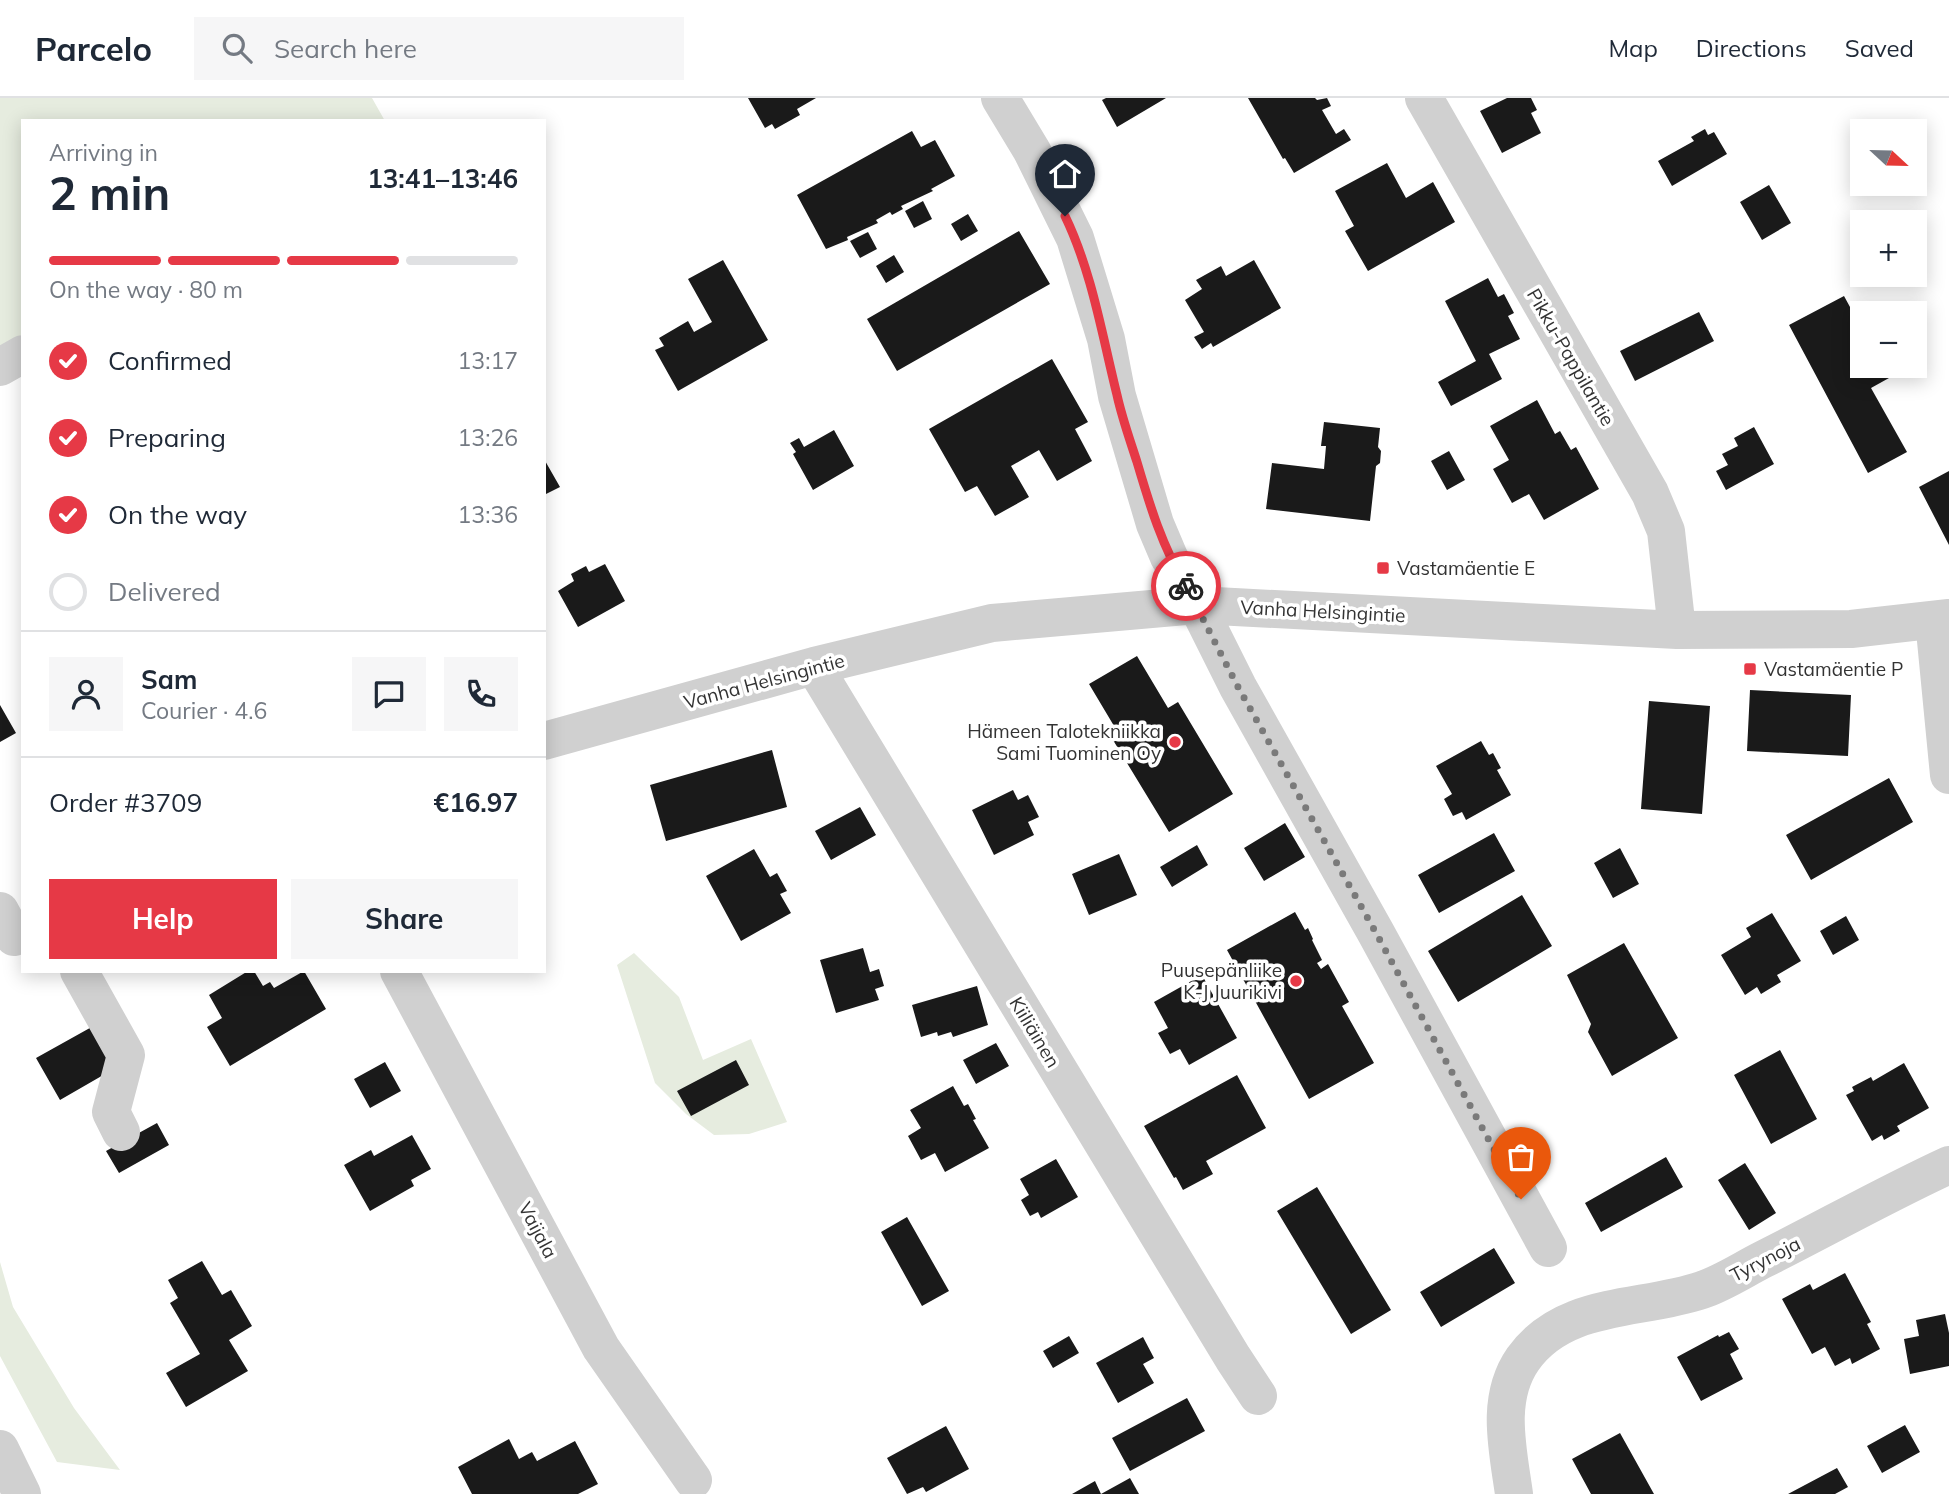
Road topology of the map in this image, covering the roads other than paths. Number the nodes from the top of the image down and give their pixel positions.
1 (1000, 98) edge
2 (1424, 98) edge
3 (21, 355) edge
4 (0, 366) edge
5 (1197, 604) junction
6 (1942, 619) edge
7 (1677, 630) junction
8 (814, 666) junction
9 (546, 740) edge
10 (1949, 775) edge
11 (80, 973) edge
12 (400, 973) edge
13 (121, 1132) dead end
14 (1949, 1165) edge
15 (1548, 1248) dead end
16 (1258, 1396) dead end
17 (0, 1449) edge
18 (693, 1480) dead end
19 (22, 1494) edge
20 (1514, 1494) edge

1 - 5 street
2 - 7 street, Pikku-Pappilantie
3 - 4 street
5 - 7 street, Vanha Helsingintie
5 - 8 street, Vanha Helsingintie
5 - 15 street
6 - 7 street, Vanha Helsingintie
6 - 10 street
8 - 9 street, Vanha Helsingintie
8 - 16 street, Kiiliäinen
11 - 13 street
12 - 18 street, Vaijala
14 - 20 street, Tyrynoja
17 - 19 street

